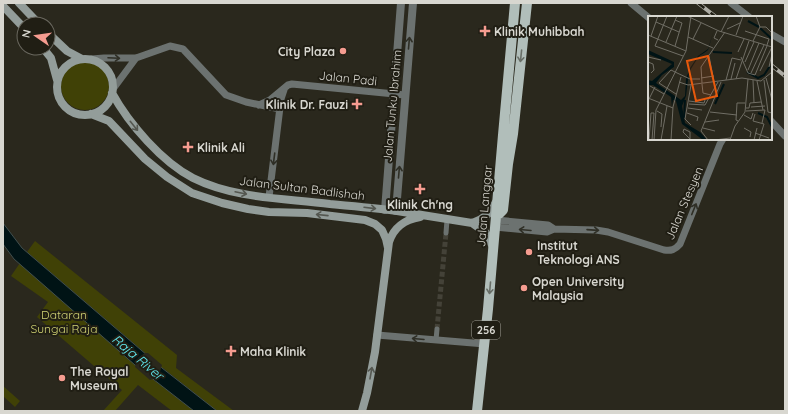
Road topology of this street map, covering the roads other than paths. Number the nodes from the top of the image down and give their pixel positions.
1 (401, 3) edge
2 (412, 3) edge
3 (510, 3) edge
4 (515, 3) edge
5 (527, 3) edge
6 (631, 3) edge
7 (730, 3) edge
8 (22, 4) edge
9 (3, 6) edge
10 (32, 16) edge
11 (748, 16) edge
12 (648, 17) edge
13 (16, 20) edge
14 (772, 35) edge
15 (56, 41) edge
16 (785, 42) edge
17 (49, 56) edge
18 (136, 58) junction
19 (82, 59) junction
20 (92, 59) junction
21 (58, 81) junction
22 (288, 85) junction
23 (112, 91) junction
24 (394, 94) junction
25 (405, 95) junction
26 (259, 105) junction
27 (280, 109) junction
28 (90, 114) junction
29 (772, 122) edge
30 (785, 136) edge
31 (722, 140) edge
32 (497, 196) junction
33 (270, 197) junction
34 (385, 210) junction
35 (396, 211) junction
36 (423, 216) junction
37 (447, 220) junction
38 (496, 221) junction
39 (472, 223) junction
40 (446, 233) tunnel mouth
41 (388, 248) junction
42 (494, 249) junction
43 (437, 330) tunnel mouth
44 (377, 336) junction
45 (436, 340) junction
46 (485, 344) junction
47 (362, 411) edge
48 (477, 411) edge

1 - 24 street, Jalan Tunku Ibrahim
25 -> 2 street, Jalan Tunku Ibrahim
3 - 32 main road
4 - 32 main road, Jalan Langgar / 256
5 -> 38 main road
6 - 12 street
7 - 11 street
8 - 10 main road
9 - 13 main road
14 - 16 street
15 - 19 main road
17 - 21 main road
20 -> 18 street
18 - 23 street
18 - 26 street
19 - 20 main road
19 - 21 main road
20 - 23 main road
21 - 28 main road
22 - 24 street, Jalan Padi
22 - 26 street
22 - 27 street
23 - 28 main road
23 -> 33 main road, Jalan Sultan Badlishah
24 - 25 street, Jalan Padi
24 - 34 street, Jalan Tunku Ibrahim
35 -> 25 street, Jalan Tunku Ibrahim
26 - 27 street
27 -> 33 street
41 -> 28 main road, Jalan Sultan Badlishah
29 - 30 street
38 -> 31 street, Jalan Stesyen
32 - 38 main road, Jalan Langgar / 256
32 - 39 main road
33 -> 34 main road, Jalan Sultan Badlishah
34 - 35 main road, Jalan Sultan Badlishah
35 - 36 main road, Jalan Sultan Badlishah
36 - 37 main road, Jalan Sultan Badlishah
36 - 41 main road
37 - 39 main road, Jalan Sultan Badlishah
37 - 40 street
38 - 42 main road, Jalan Langgar / 256
39 - 42 main road
41 - 44 main road
42 -> 46 main road, Jalan Langgar / 256
43 - 45 street
45 -> 44 street
47 -> 44 main road
45 - 46 street
46 - 48 main road, Jalan Langgar / 256

